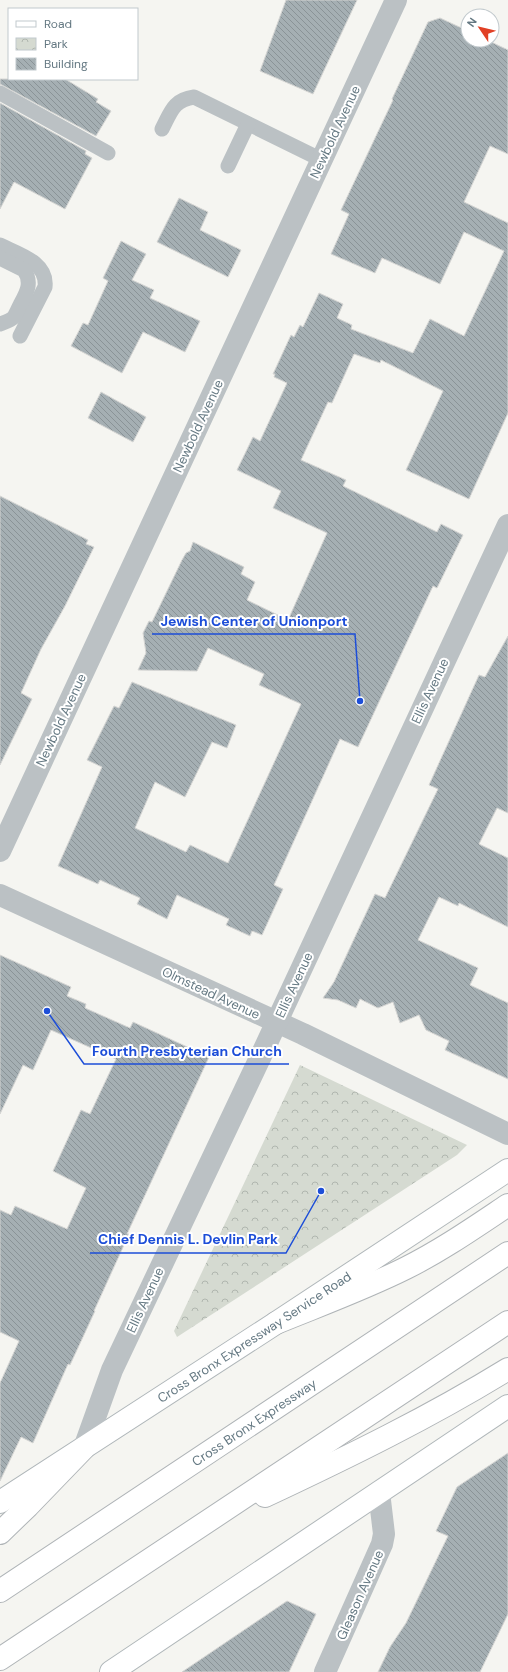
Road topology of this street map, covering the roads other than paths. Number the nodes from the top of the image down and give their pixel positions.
1 (396, 0) edge
2 (0, 93) edge
3 (248, 124) junction
4 (162, 129) dead end
5 (108, 153) dead end
6 (322, 160) junction
7 (228, 166) dead end
8 (0, 245) edge
9 (0, 258) edge
10 (0, 324) edge
11 (20, 336) dead end
12 (508, 525) edge
13 (0, 852) edge
14 (0, 895) edge
15 (276, 1022) junction
16 (508, 1134) edge
17 (508, 1170) edge
18 (508, 1205) edge
19 (508, 1254) edge
20 (508, 1322) edge
21 (276, 1323) junction
22 (508, 1369) edge
23 (508, 1406) edge
24 (84, 1448) junction
25 (379, 1492) junction
26 (0, 1502) edge
27 (192, 1532) junction
28 (0, 1533) edge
29 (0, 1591) edge
30 (32, 1638) junction
31 (0, 1659) edge
32 (0, 1664) edge
33 (111, 1672) edge
34 (324, 1672) edge

1 - 6 street, Newbold Avenue
2 - 5 lane
3 - 4 lane
3 - 6 lane
3 - 7 lane
6 - 13 street, Newbold Avenue
8 - 11 lane
9 - 10 lane
12 - 15 street, Ellis Avenue
14 - 15 street, Olmstead Avenue
15 - 16 street, Olmstead Avenue
15 - 24 street, Ellis Avenue
17 - 21 main road, Cross Bronx Expressway Service Road
18 - 21 main road
19 - 29 main road, Cross Bronx Expressway
20 - 27 main road
21 - 24 main road, Cross Bronx Expressway Service Road
22 - 27 main road
23 - 25 main road
24 - 26 main road, Cross Bronx Expressway Service Road
24 - 28 main road
25 - 33 main road
25 - 34 street, Gleason Avenue
27 - 30 main road
30 - 31 main road
30 - 32 main road

